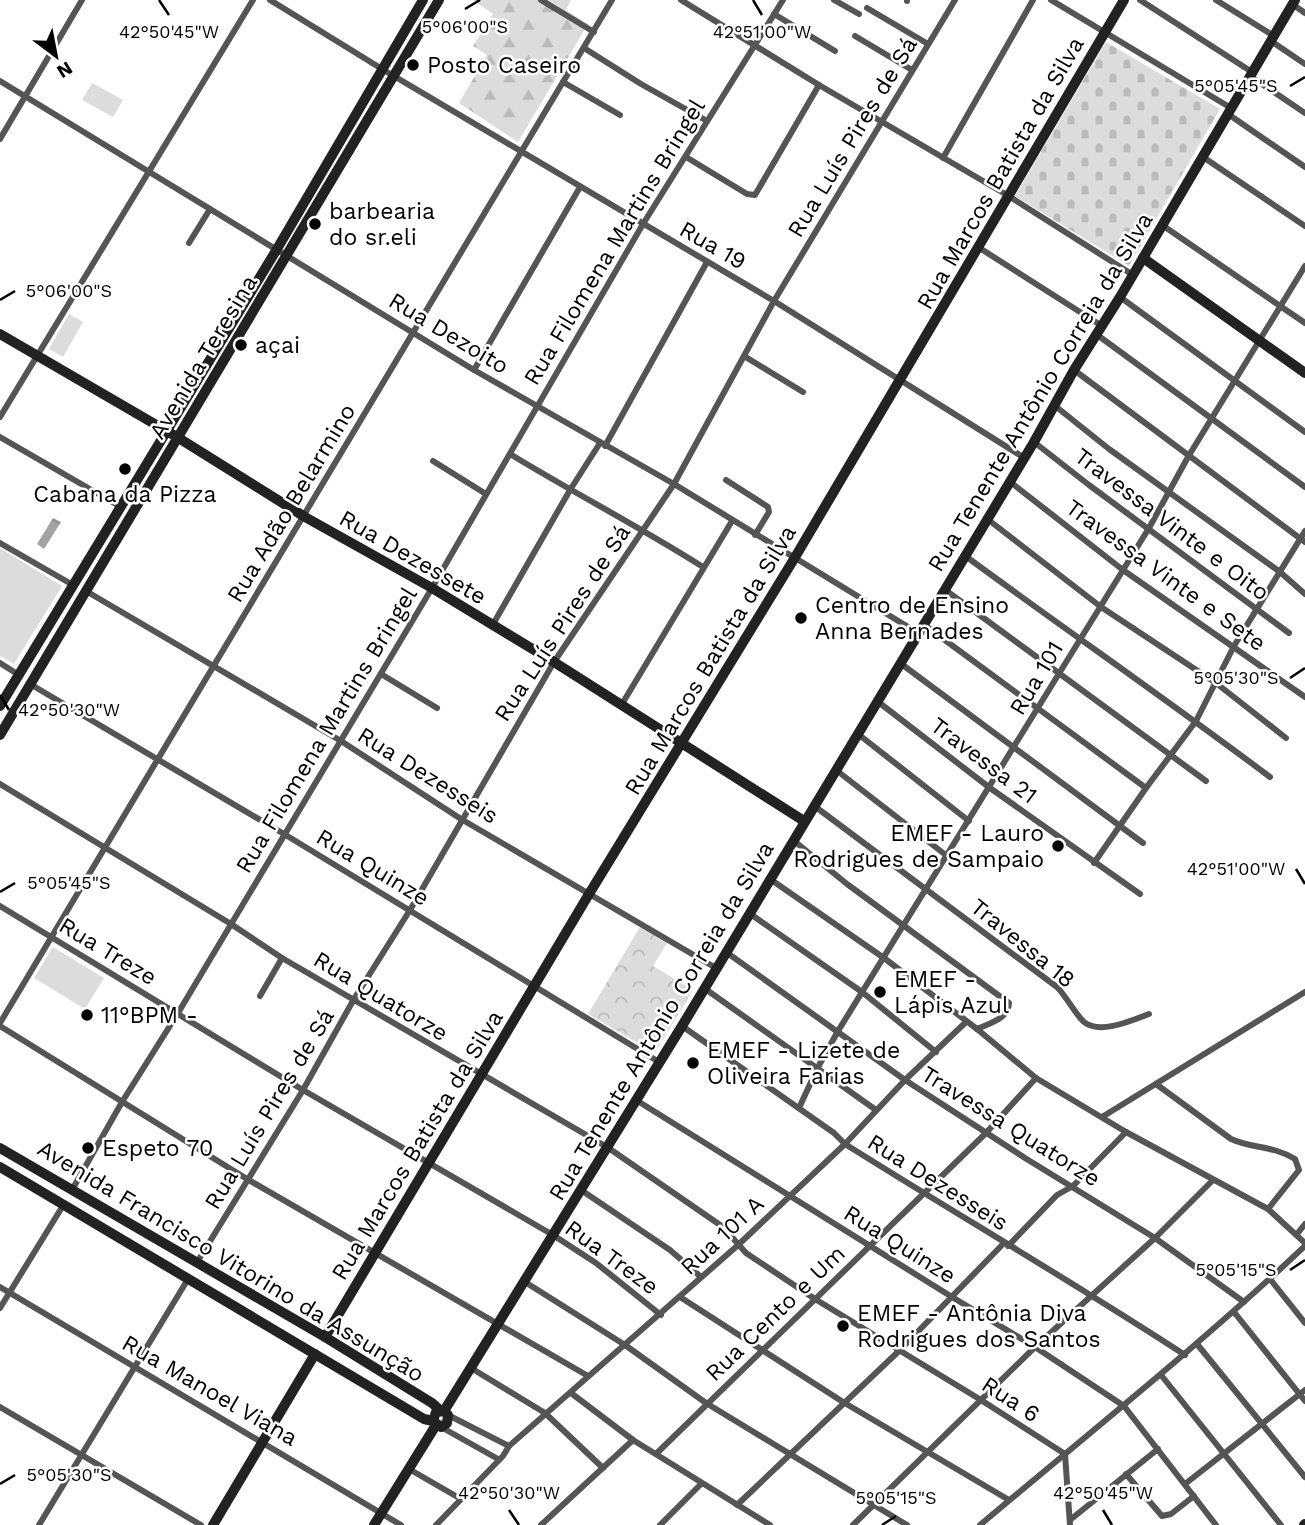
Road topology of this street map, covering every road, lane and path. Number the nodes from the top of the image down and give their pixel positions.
1 (82, 0) edge
2 (253, 0) edge
3 (270, 0) edge
4 (423, 0) edge
5 (439, 0) edge
6 (541, 0) edge
7 (612, 0) edge
8 (681, 0) edge
9 (783, 0) edge
10 (834, 0) edge
11 (942, 0) edge
12 (1033, 0) edge
13 (1051, 0) edge
14 (1124, 0) edge
15 (1140, 0) edge
16 (1216, 0) edge
17 (1294, 2) edge
18 (953, 3) edge
19 (867, 8) dead end
20 (1305, 13) edge
21 (774, 14) junction
22 (859, 14) dead end
23 (594, 32) junction
24 (1105, 32) junction
25 (855, 36) dead end
26 (1272, 38) junction
27 (928, 44) junction
28 (754, 45) junction
29 (584, 48) junction
30 (835, 51) dead end
31 (1305, 64) edge
32 (382, 69) junction
33 (912, 70) junction
34 (1251, 74) junction
35 (394, 76) junction
36 (0, 81) edge
37 (563, 82) junction
38 (819, 85) junction
39 (26, 96) junction
40 (1229, 111) junction
41 (1305, 113) edge
42 (620, 115) dead end
43 (881, 120) junction
44 (707, 121) junction
45 (0, 139) edge
46 (521, 150) junction
47 (1203, 156) junction
48 (686, 157) junction
49 (943, 158) junction
50 (1305, 167) edge
51 (150, 173) junction
52 (580, 187) junction
53 (1007, 195) junction
54 (211, 209) junction
55 (643, 224) junction
56 (1162, 225) junction
57 (1305, 226) edge
58 (189, 243) dead end
59 (978, 247) junction
60 (276, 249) junction
61 (287, 256) junction
62 (1143, 258) junction
63 (707, 262) junction
64 (1304, 271) edge
65 (1133, 275) junction
66 (1121, 297) junction
67 (774, 301) junction
68 (1280, 306) junction
69 (1305, 323) edge
70 (1099, 330) junction
71 (413, 332) junction
72 (0, 334) edge
73 (1259, 341) junction
74 (36, 355) junction
75 (744, 356) junction
76 (474, 370) junction
77 (1074, 370) junction
78 (1305, 373) edge
79 (199, 377) junction
80 (900, 381) junction
81 (1235, 382) junction
82 (210, 383) junction
83 (803, 392) dead end
84 (184, 403) junction
85 (537, 405) junction
86 (1055, 405) junction
87 (194, 409) junction
88 (0, 417) edge
89 (1212, 420) junction
90 (166, 431) junction
91 (1305, 432) edge
92 (0, 437) edge
93 (177, 437) junction
94 (1034, 442) junction
95 (603, 444) junction
96 (510, 454) junction
97 (1023, 457) junction
98 (1188, 457) junction
99 (433, 461) dead end
100 (726, 480) dead end
101 (1009, 481) junction
102 (674, 484) junction
103 (1305, 487) edge
104 (570, 490) junction
105 (1169, 492) junction
106 (485, 494) junction
107 (121, 507) junction
108 (305, 517) junction
109 (986, 519) junction
110 (732, 521) junction
111 (1149, 528) junction
112 (644, 529) junction
113 (1305, 531) edge
114 (755, 535) junction
115 (1303, 540) edge
116 (0, 543) edge
117 (964, 555) junction
118 (794, 559) junction
119 (703, 567) junction
120 (1123, 570) junction
121 (1280, 572) junction
122 (73, 585) junction
123 (432, 588) junction
124 (944, 589) junction
125 (86, 591) junction
126 (1305, 594) edge
127 (1101, 607) junction
128 (1257, 610) junction
129 (492, 626) junction
130 (920, 629) junction
131 (1289, 633) dead end
132 (1080, 640) junction
133 (1234, 646) junction
134 (554, 662) junction
135 (0, 663) edge
136 (900, 663) junction
137 (213, 666) junction
138 (381, 674) junction
139 (1058, 674) junction
140 (19, 675) junction
141 (1216, 683) junction
142 (30, 684) junction
143 (1305, 697) edge
144 (877, 701) junction
145 (622, 704) junction
146 (0, 706) edge
147 (437, 708) dead end
148 (1037, 708) junction
149 (4, 719) edge
150 (1196, 721) junction
151 (857, 734) junction
152 (0, 735) edge
153 (1286, 738) dead end
154 (341, 741) junction
155 (682, 743) junction
156 (1014, 749) junction
157 (1171, 755) junction
158 (157, 759) junction
159 (836, 770) junction
160 (1269, 777) dead end
161 (1206, 781) dead end
162 (0, 784) edge
163 (990, 788) junction
164 (1146, 788) junction
165 (813, 805) junction
166 (461, 819) junction
167 (804, 821) junction
168 (969, 821) junction
169 (1119, 827) junction
170 (284, 834) junction
171 (793, 840) junction
172 (1143, 843) dead end
173 (104, 848) junction
174 (947, 856) junction
175 (1094, 863) junction
176 (770, 878) junction
177 (927, 890) junction
178 (589, 894) junction
179 (1140, 894) dead end
180 (0, 906) edge
181 (410, 911) junction
182 (749, 913) junction
183 (904, 923) junction
184 (231, 924) junction
185 (51, 937) junction
186 (726, 952) junction
187 (282, 958) junction
188 (884, 958) junction
189 (716, 968) junction
190 (535, 987) junction
191 (704, 988) junction
192 (862, 992) junction
193 (1305, 992) edge
194 (260, 996) dead end
195 (354, 999) junction
196 (178, 1013) junction
197 (1149, 1014) dead end
198 (967, 1022) junction
199 (0, 1025) edge
200 (682, 1026) junction
201 (977, 1029) junction
202 (838, 1031) junction
203 (936, 1052) junction
204 (659, 1062) junction
205 (817, 1069) junction
206 (482, 1076) junction
207 (1035, 1078) junction
208 (905, 1080) junction
209 (1156, 1084) junction
210 (303, 1090) junction
211 (636, 1100) junction
212 (122, 1101) junction
213 (799, 1108) junction
214 (876, 1110) junction
215 (1102, 1117) junction
216 (1126, 1132) junction
217 (986, 1133) junction
218 (845, 1144) junction
219 (607, 1147) junction
220 (0, 1148) edge
221 (429, 1164) junction
222 (0, 1167) edge
223 (247, 1179) junction
224 (1213, 1180) junction
225 (1073, 1186) junction
226 (72, 1190) junction
227 (581, 1190) junction
228 (924, 1194) junction
229 (789, 1196) junction
230 (64, 1204) junction
231 (1268, 1209) junction
232 (1305, 1224) edge
233 (1297, 1234) junction
234 (553, 1235) junction
235 (1155, 1238) junction
236 (163, 1244) junction
237 (1006, 1244) junction
238 (1305, 1245) edge
239 (737, 1246) junction
240 (869, 1246) junction
241 (375, 1254) junction
242 (155, 1259) junction
243 (196, 1264) junction
244 (701, 1277) junction
245 (188, 1279) junction
246 (1270, 1279) junction
247 (525, 1282) junction
248 (0, 1287) edge
249 (9, 1292) junction
250 (1091, 1294) junction
251 (680, 1297) junction
252 (952, 1297) junction
253 (815, 1300) junction
254 (1244, 1303) junction
255 (0, 1308) edge
256 (1234, 1312) junction
257 (661, 1315) junction
258 (1305, 1323) edge
259 (498, 1325) junction
260 (325, 1337) junction
261 (1197, 1344) junction
262 (625, 1345) junction
263 (1035, 1347) junction
264 (762, 1350) junction
265 (900, 1350) junction
266 (315, 1354) junction
267 (1185, 1355) junction
268 (134, 1366) junction
269 (471, 1368) junction
270 (1161, 1375) junction
271 (588, 1376) junction
272 (571, 1392) junction
273 (1302, 1392) edge
274 (981, 1400) junction
275 (1305, 1401) edge
276 (843, 1402) junction
277 (706, 1403) junction
278 (1124, 1406) junction
279 (0, 1407) edge
280 (444, 1412) junction
281 (545, 1413) junction
282 (436, 1424) junction
283 (1263, 1424) junction
284 (633, 1440) junction
285 (264, 1442) junction
286 (509, 1446) junction
287 (1158, 1449) junction
288 (928, 1452) junction
289 (657, 1453) junction
290 (790, 1454) junction
291 (1065, 1454) junction
292 (80, 1455) junction
293 (1224, 1455) junction
294 (498, 1459) junction
295 (603, 1468) junction
296 (409, 1469) junction
297 (1126, 1475) junction
298 (1305, 1478) edge
299 (702, 1484) junction
300 (1185, 1484) junction
301 (1194, 1496) junction
302 (461, 1499) junction
303 (1009, 1500) junction
304 (874, 1504) junction
305 (737, 1505) junction
306 (382, 1513) junction
307 (1070, 1522) edge
308 (767, 1524) edge
309 (39, 1525) edge
310 (201, 1525) edge
311 (213, 1525) edge
312 (374, 1525) edge
313 (401, 1525) edge
314 (436, 1525) edge
315 (541, 1525) edge
316 (660, 1525) edge
317 (853, 1525) edge
318 (907, 1525) edge
319 (979, 1525) edge
320 (1216, 1525) edge
321 (1281, 1525) edge

1 - 39 street
2 - 51 street
3 - 32 street, Rua 19
4 - 32 main road, Avenida Teresina
5 - 35 main road, Avenida Teresina
6 - 23 street
7 - 23 street, Rua Adão Belarmino
8 - 28 street
9 - 21 street, Rua Filomena Martins Bringel
10 - 22 street
11 - 18 street
12 - 49 street
13 - 24 street
14 - 24 main road, Rua Marcos Batista da Silva
15 - 34 street
16 - 26 street
17 - 20 street
17 - 26 main road, Rua Tenente Antônio Correia da Silva
18 - 27 street, Rua Luís Pires de Sá
19 - 27 street
21 - 28 street, Rua Filomena Martins Bringel
21 - 30 street
23 - 29 street, Rua Adão Belarmino
24 - 40 street
24 - 53 main road, Rua Marcos Batista da Silva
25 - 33 street
26 - 31 street
26 - 34 main road, Rua Tenente Antônio Correia da Silva
27 - 33 street, Rua Luís Pires de Sá
28 - 38 street
28 - 44 street, Rua Filomena Martins Bringel
29 - 37 street, Rua Adão Belarmino
29 - 44 street
32 - 35 street, Rua 19
32 - 60 main road, Avenida Teresina
33 - 43 street, Rua Luís Pires de Sá
34 - 40 main road, Rua Tenente Antônio Correia da Silva
34 - 41 street
35 - 46 street, Rua 19
35 - 61 main road, Avenida Teresina
36 - 39 street, Rua Dezoito
37 - 42 street
37 - 46 street, Rua Adão Belarmino
38 - 43 street
38 - 48 street
39 - 45 street
39 - 51 street, Rua Dezoito
40 - 47 main road, Rua Tenente Antônio Correia da Silva
40 - 50 street
43 - 49 street
43 - 67 street, Rua Luís Pires de Sá
44 - 48 street, Rua Filomena Martins Bringel
46 - 52 street, Rua 19
46 - 71 street, Rua Adão Belarmino
47 - 56 main road, Rua Tenente Antônio Correia da Silva
47 - 57 street
48 - 55 street, Rua Filomena Martins Bringel
49 - 53 street
51 - 54 street, Rua Dezoito
51 - 74 street
52 - 55 street, Rua 19
52 - 76 street
53 - 59 main road, Rua Marcos Batista da Silva
53 - 65 street
54 - 58 street
54 - 60 street, Rua Dezoito
55 - 63 street, Rua 19
55 - 85 street, Rua Filomena Martins Bringel
56 - 62 main road, Rua Tenente Antônio Correia da Silva
56 - 68 street
59 - 70 street
59 - 80 main road, Rua Marcos Batista da Silva
60 - 61 street, Rua Dezoito
60 - 79 main road, Avenida Teresina
61 - 71 street, Rua Dezoito
61 - 82 main road, Avenida Teresina
62 - 65 main road, Rua Tenente Antônio Correia da Silva
62 - 73 main road
63 - 67 street, Rua 19
63 - 95 street
64 - 68 street, Rua 101
65 - 66 main road, Rua Tenente Antônio Correia da Silva
66 - 70 main road, Rua Tenente Antônio Correia da Silva
66 - 81 street
67 - 75 street, Rua Luís Pires de Sá
67 - 80 street, Rua 19
68 - 69 street
68 - 73 street, Rua 101
70 - 77 main road, Rua Tenente Antônio Correia da Silva
70 - 89 street
71 - 76 street, Rua Dezoito
71 - 108 street, Rua Adão Belarmino
72 - 74 main road, Rua Dezessete
73 - 78 main road
73 - 81 street, Rua 101
74 - 88 street
74 - 90 main road, Rua Dezessete
75 - 83 street
75 - 102 street, Rua Luís Pires de Sá
76 - 85 street, Rua Dezoito
77 - 86 main road, Rua Tenente Antônio Correia da Silva
77 - 98 street
79 - 82 main road
79 - 84 main road, Avenida Teresina
80 - 97 street, Rua 19
80 - 118 main road, Rua Marcos Batista da Silva
81 - 89 street, Rua 101
81 - 91 street
82 - 87 main road, Avenida Teresina
84 - 87 main road
84 - 90 main road, Avenida Teresina
85 - 95 street, Rua Dezoito
85 - 96 street, Rua Filomena Martins Bringel
86 - 94 main road, Rua Tenente Antônio Correia da Silva
86 - 105 street
87 - 93 main road, Avenida Teresina
89 - 98 street, Rua 101
89 - 103 street
90 - 93 main road, Rua Dezessete
90 - 107 main road, Avenida Teresina
92 - 107 street
93 - 108 main road, Rua Dezessete
93 - 125 main road, Avenida Teresina
94 - 97 main road, Rua Tenente Antônio Correia da Silva
94 - 111 street, Travessa Vinte e Oito
95 - 102 street, Rua Dezoito
95 - 104 street
96 - 104 street
96 - 106 street, Rua Filomena Martins Bringel
97 - 101 main road, Rua Tenente Antônio Correia da Silva
98 - 105 street, Rua 101
98 - 115 street
99 - 106 street
100 - 114 street
101 - 109 main road, Rua Tenente Antônio Correia da Silva
101 - 120 street, Travessa Vinte e Sete
102 - 110 street, Rua Dezoito
102 - 112 street, Rua Luís Pires de Sá
104 - 112 street
104 - 129 street
105 - 111 street, Rua 101
105 - 121 street
106 - 123 street, Rua Filomena Martins Bringel
107 - 122 main road, Avenida Teresina
108 - 123 main road, Rua Dezessete
108 - 137 street, Rua Adão Belarmino
109 - 117 main road, Rua Tenente Antônio Correia da Silva
109 - 127 street
110 - 114 street, Rua Dezoito
110 - 119 street
111 - 120 street, Rua 101
111 - 128 street, Travessa Vinte e Oito
112 - 119 street
112 - 134 street, Rua Luís Pires de Sá
113 - 115 street
114 - 118 street, Rua Dezoito
115 - 121 street
116 - 122 street
117 - 124 main road, Rua Tenente Antônio Correia da Silva
117 - 132 street
118 - 130 street, Rua Dezoito
118 - 155 main road, Rua Marcos Batista da Silva
119 - 145 street
120 - 127 street, Rua 101
120 - 133 street, Travessa Vinte e Sete
121 - 126 street
121 - 128 street
122 - 140 main road, Avenida Teresina
123 - 129 main road, Rua Dezessete
123 - 138 street, Rua Filomena Martins Bringel
124 - 130 main road, Rua Tenente Antônio Correia da Silva
124 - 139 street
125 - 137 street, Rua Dezesseis
125 - 142 main road, Avenida Teresina
127 - 132 street, Rua 101
127 - 141 street
128 - 131 street, Travessa Vinte e Oito
128 - 133 street
129 - 134 main road, Rua Dezessete
130 - 136 main road, Rua Tenente Antônio Correia da Silva
130 - 148 street, Rua Dezoito
132 - 139 street, Rua 101
132 - 150 street
133 - 141 street
133 - 143 street, Travessa Vinte e Sete
134 - 145 main road, Rua Dezessete
134 - 166 street, Rua Luís Pires de Sá
135 - 140 street
136 - 144 main road, Rua Tenente Antônio Correia da Silva
136 - 156 street
137 - 154 street, Rua Dezesseis
137 - 158 street, Rua Adão Belarmino
138 - 147 street
138 - 154 street, Rua Filomena Martins Bringel
139 - 148 street, Rua 101
139 - 157 street
140 - 146 main road, Avenida Teresina
141 - 150 street
141 - 153 street
142 - 149 main road, Avenida Teresina
142 - 158 street, Rua Quinze
144 - 151 main road, Rua Tenente Antônio Correia da Silva
144 - 163 street, Travessa 21
145 - 155 main road, Rua Dezessete
148 - 156 street, Rua 101
148 - 164 street, Rua Dezoito
149 - 152 main road, Avenida Teresina
150 - 157 street
150 - 160 street
151 - 159 main road, Rua Tenente Antônio Correia da Silva
151 - 168 street
154 - 166 street, Rua Dezesseis
154 - 170 street, Rua Filomena Martins Bringel
155 - 167 main road, Rua Dezessete
155 - 178 main road, Rua Marcos Batista da Silva
156 - 163 street, Rua 101
156 - 169 street
157 - 161 street
157 - 164 street
158 - 170 street, Rua Quinze
158 - 173 street, Rua Adão Belarmino
159 - 165 main road, Rua Tenente Antônio Correia da Silva
159 - 174 street
162 - 173 street, Rua Quatorze
163 - 168 street, Rua 101
163 - 175 street, Travessa 21
164 - 169 street
165 - 167 main road, Rua Tenente Antônio Correia da Silva
165 - 177 street, Travessa 18
166 - 178 street, Rua Dezesseis
166 - 181 street, Rua Luís Pires de Sá
167 - 171 main road, Rua Tenente Antônio Correia da Silva
168 - 174 street, Rua 101
169 - 172 street
169 - 175 street
170 - 181 street, Rua Quinze
170 - 184 street, Rua Filomena Martins Bringel
171 - 176 main road, Rua Tenente Antônio Correia da Silva
171 - 183 street
173 - 184 street, Rua Quatorze
173 - 185 street, Rua Adão Belarmino
174 - 177 street, Rua 101
175 - 179 street, Travessa 21
176 - 182 main road, Rua Tenente Antônio Correia da Silva
176 - 188 street
177 - 183 street, Rua 101
177 - 197 street, Travessa 18
178 - 189 street, Rua Dezesseis
178 - 190 main road, Rua Marcos Batista da Silva
180 - 185 street, Rua Treze
181 - 190 street, Rua Quinze
181 - 195 street, Rua Luís Pires de Sá
182 - 186 main road, Rua Tenente Antônio Correia da Silva
182 - 192 street
183 - 188 street, Rua 101
183 - 201 street
184 - 187 street, Rua Quatorze
184 - 196 street, Rua Filomena Martins Bringel
185 - 196 street, Rua Treze
185 - 199 street, Rua Adão Belarmino
186 - 189 main road, Rua Tenente Antônio Correia da Silva
186 - 202 street, Travessa Quatorze
187 - 194 street
187 - 195 street, Rua Quatorze
188 - 192 street, Rua 101
188 - 198 street
189 - 191 main road, Rua Tenente Antônio Correia da Silva
190 - 204 street, Rua Quinze
190 - 206 main road, Rua Marcos Batista da Silva
191 - 200 main road, Rua Tenente Antônio Correia da Silva
191 - 205 street
192 - 202 street, Rua 101
192 - 203 street
193 - 209 street
195 - 206 street, Rua Quatorze
195 - 210 street, Rua Luís Pires de Sá
196 - 210 street, Rua Treze
196 - 212 street, Rua Filomena Martins Bringel
198 - 201 street
198 - 203 street, Rua 101 A
199 - 212 street
200 - 204 main road, Rua Tenente Antônio Correia da Silva
200 - 213 street, Rua Dezesseis
201 - 207 street
202 - 205 street, Rua 101
202 - 208 street, Travessa Quatorze
203 - 208 street, Rua 101 A
204 - 211 main road, Rua Tenente Antônio Correia da Silva
205 - 213 street, Rua 101
205 - 214 street
206 - 219 street, Rua Quatorze
206 - 221 main road, Rua Marcos Batista da Silva
207 - 215 street
207 - 217 street, Rua Cento e Um
208 - 214 street, Rua 101 A
208 - 217 street, Travessa Quatorze
209 - 215 street
209 - 231 street
210 - 221 street, Rua Treze
210 - 223 street, Rua Luís Pires de Sá
211 - 219 main road, Rua Tenente Antônio Correia da Silva
211 - 229 street, Rua Quinze
212 - 223 street
212 - 226 street, Rua Filomena Martins Bringel
213 - 218 street, Rua Dezesseis
214 - 218 street, Rua 101 A
215 - 216 street
216 - 224 street
216 - 225 street
217 - 225 street, Travessa Quatorze
217 - 228 street, Rua Cento e Um
218 - 228 street, Rua Dezesseis
218 - 229 street, Rua 101 A
219 - 227 main road, Rua Tenente Antônio Correia da Silva
219 - 239 street, Rua Quatorze
220 - 226 main road, Avenida Francisco Vitorino da Assunção
221 - 234 street, Rua Treze
221 - 241 main road, Rua Marcos Batista da Silva
222 - 230 main road, Avenida Francisco Vitorino da Assunção
223 - 241 street
223 - 243 street, Rua Luís Pires de Sá
224 - 231 street
224 - 235 street
225 - 235 street, Travessa Quatorze
225 - 237 street
226 - 230 main road
226 - 236 main road, Avenida Francisco Vitorino da Assunção
227 - 234 main road, Rua Tenente Antônio Correia da Silva
227 - 244 street
228 - 237 street, Rua Dezesseis
228 - 240 street, Rua Cento e Um
229 - 239 street, Rua 101 A
229 - 240 street, Rua Quinze
230 - 242 main road, Avenida Francisco Vitorino da Assunção
230 - 249 street
231 - 233 street
232 - 233 street
233 - 238 street
234 - 247 main road, Rua Tenente Antônio Correia da Silva
234 - 257 street, Rua Treze
235 - 250 street
235 - 254 street, Travessa Quatorze
236 - 242 main road
236 - 243 main road, Avenida Francisco Vitorino da Assunção
237 - 250 street, Rua Dezesseis
237 - 252 street
238 - 246 street
239 - 244 street, Rua 101 A
239 - 253 street, Rua 6
240 - 252 street, Rua Quinze
240 - 253 street, Rua Cento e Um
241 - 259 street
241 - 260 main road, Rua Marcos Batista da Silva
242 - 245 main road, Avenida Francisco Vitorino da Assunção
243 - 260 main road, Avenida Francisco Vitorino da Assunção
244 - 251 street, Rua 101 A
245 - 266 main road, Avenida Francisco Vitorino da Assunção
245 - 268 street
246 - 254 street
246 - 258 street
247 - 259 main road, Rua Tenente Antônio Correia da Silva
247 - 262 street
248 - 249 street, Rua Manoel Viana
249 - 255 street
249 - 268 street, Rua Manoel Viana
250 - 263 street
250 - 267 street, Rua Dezesseis
251 - 257 street, Rua 101 A
251 - 264 street, Rua Treze
252 - 263 street, Rua Quinze
252 - 265 street
253 - 264 street, Rua Cento e Um
253 - 265 street, Rua 6
254 - 256 street
256 - 261 street
256 - 273 street
257 - 262 street, Rua 101 A
259 - 269 main road, Rua Tenente Antônio Correia da Silva
259 - 271 street
260 - 266 main road
260 - 266 main road
260 - 280 main road, Avenida Francisco Vitorino da Assunção
261 - 267 street
261 - 283 street
262 - 271 street, Rua 101 A
262 - 277 street
263 - 274 street
263 - 278 street, Rua Quinze
264 - 276 street, Rua Treze
264 - 277 street, Rua Cento e Um
265 - 274 street, Rua 6
265 - 276 street
266 - 282 main road, Avenida Francisco Vitorino da Assunção
266 - 285 main road
267 - 270 street
268 - 285 street, Rua Manoel Viana
268 - 292 street
269 - 280 main road, Rua Tenente Antônio Correia da Silva
269 - 281 street
270 - 278 street
270 - 293 street
271 - 272 street, Rua 101 A
272 - 281 street, Rua 101 A
272 - 284 street
273 - 275 street
273 - 283 street
274 - 288 street
274 - 291 street, Rua 6
276 - 288 street, Rua Treze
276 - 290 street
277 - 289 street, Rua Cento e Um
277 - 290 street
278 - 287 street, Rua Quinze
278 - 291 street
279 - 292 street
280 - 282 main road, Rua Tenente Antônio Correia da Silva
280 - 286 street
281 - 286 street, Rua 101 A
281 - 295 street
282 - 294 street
282 - 296 main road, Rua Tenente Antônio Correia da Silva
283 - 293 street
283 - 298 street
284 - 289 street
284 - 295 street
285 - 306 street, Rua Manoel Viana
285 - 311 main road
286 - 294 street, Rua 101 A
287 - 297 street
287 - 300 street, Rua Quinze
288 - 303 street, Rua Treze
288 - 304 street
289 - 299 street
290 - 304 street
290 - 305 street
291 - 303 street
291 - 307 street
292 - 309 street
292 - 310 street
293 - 300 street
293 - 321 street
294 - 302 street, Rua 101 A
295 - 315 street
296 - 302 street
296 - 306 main road, Rua Tenente Antônio Correia da Silva
297 - 301 street
297 - 307 street
299 - 305 street
299 - 316 street
300 - 301 street, Rua Quinze
301 - 320 street, Rua Quinze
302 - 314 street, Rua 101 A
303 - 319 street
304 - 317 street
304 - 318 street
305 - 308 street
306 - 312 main road, Rua Tenente Antônio Correia da Silva
306 - 313 street, Rua Manoel Viana

